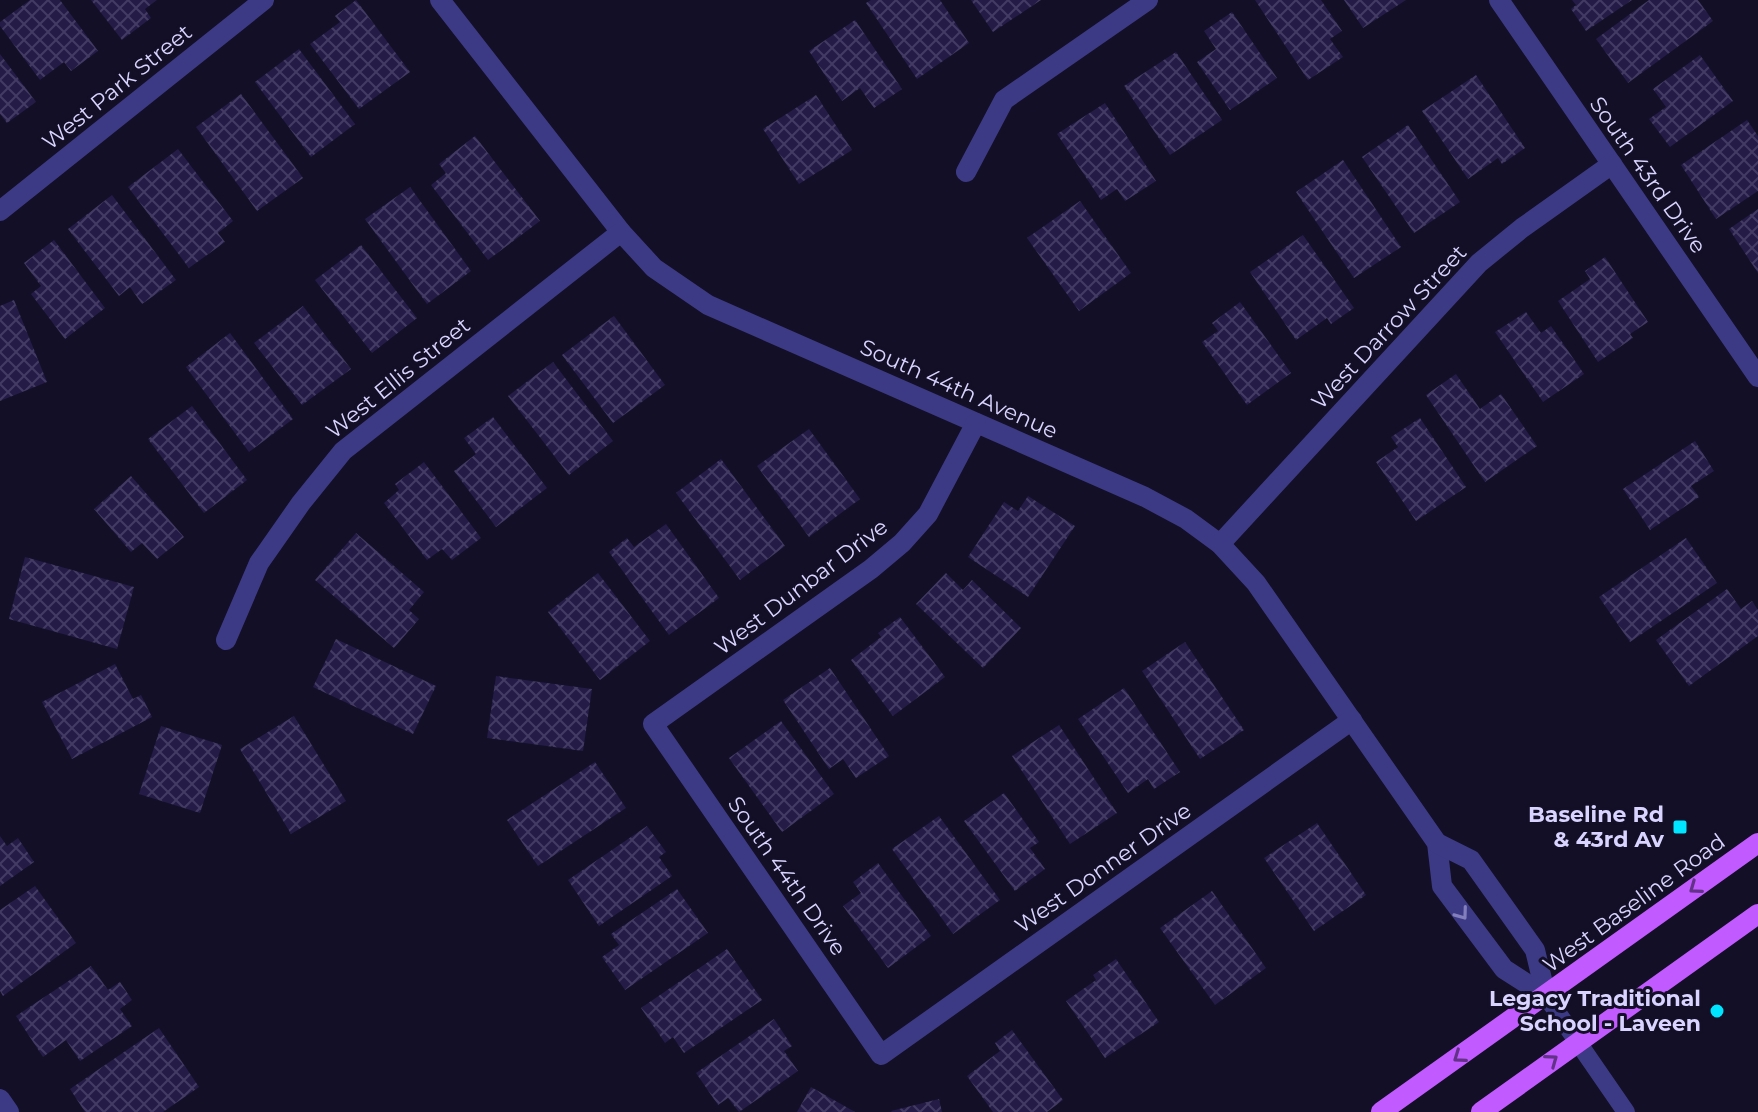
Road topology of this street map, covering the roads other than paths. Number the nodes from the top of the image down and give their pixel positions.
1 (264, 0) edge
2 (440, 0) edge
3 (1148, 0) edge
4 (1499, 0) edge
5 (1612, 164) junction
6 (966, 172) dead end
7 (0, 211) edge
8 (621, 232) junction
9 (1758, 377) edge
10 (976, 423) junction
11 (1220, 544) junction
12 (226, 640) dead end
13 (1352, 720) junction
14 (653, 724) joint
15 (1437, 843) junction
16 (1758, 843) edge
17 (1758, 914) edge
18 (1546, 996) junction
19 (1578, 1042) junction
20 (881, 1055) joint
21 (0, 1099) edge
22 (9, 1112) edge
23 (1381, 1112) edge
24 (1481, 1112) edge
25 (1626, 1112) edge

1 - 7 street, West Park Street
2 - 8 street, South 44th Avenue
3 - 6 street
4 - 5 street, South 43rd Drive
5 - 9 street, South 43rd Drive
5 - 11 street, West Darrow Street
8 - 10 street, South 44th Avenue
8 - 12 street, West Ellis Street
10 - 11 street, South 44th Avenue
10 - 14 street, West Dunbar Drive
11 - 13 street, South 44th Avenue
13 - 15 street, South 44th Avenue
13 - 20 street, West Donner Drive
14 - 20 street, South 44th Drive
15 - 18 street, South 44th Avenue
15 -> 18 street, South 44th Avenue
16 -> 18 main road, West Baseline Road
17 - 19 main road
18 - 19 lane
18 -> 23 main road, West Baseline Road
24 -> 19 main road
19 - 25 lane
21 - 22 street

